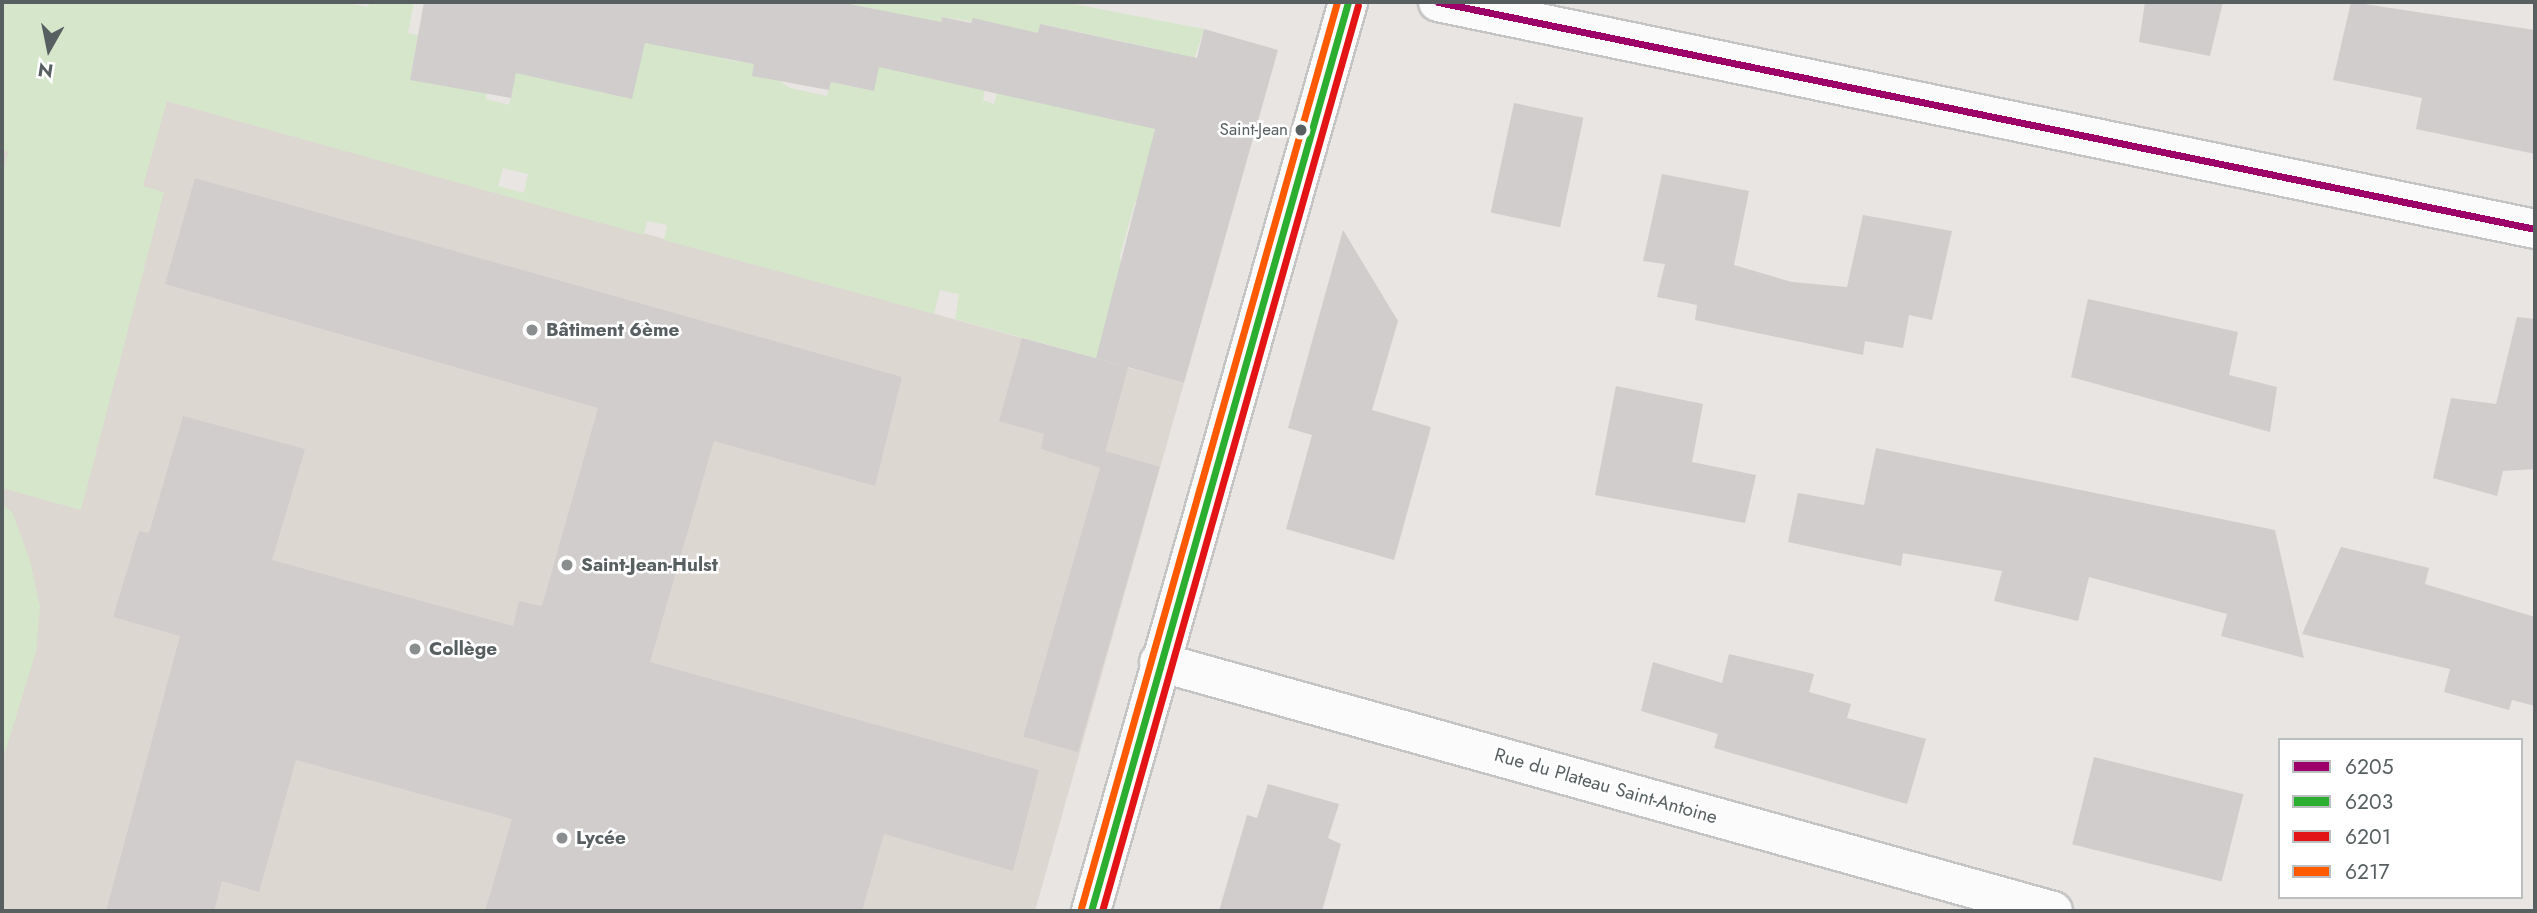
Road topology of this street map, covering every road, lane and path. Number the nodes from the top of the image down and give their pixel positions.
1 (1348, 2) edge
2 (1438, 2) edge
3 (2535, 229) edge
4 (1159, 662) junction
5 (1091, 911) edge
6 (2053, 911) edge

1 - 4 street
2 - 3 street
4 - 5 street
4 - 6 street, Rue du Plateau Saint-Antoine

